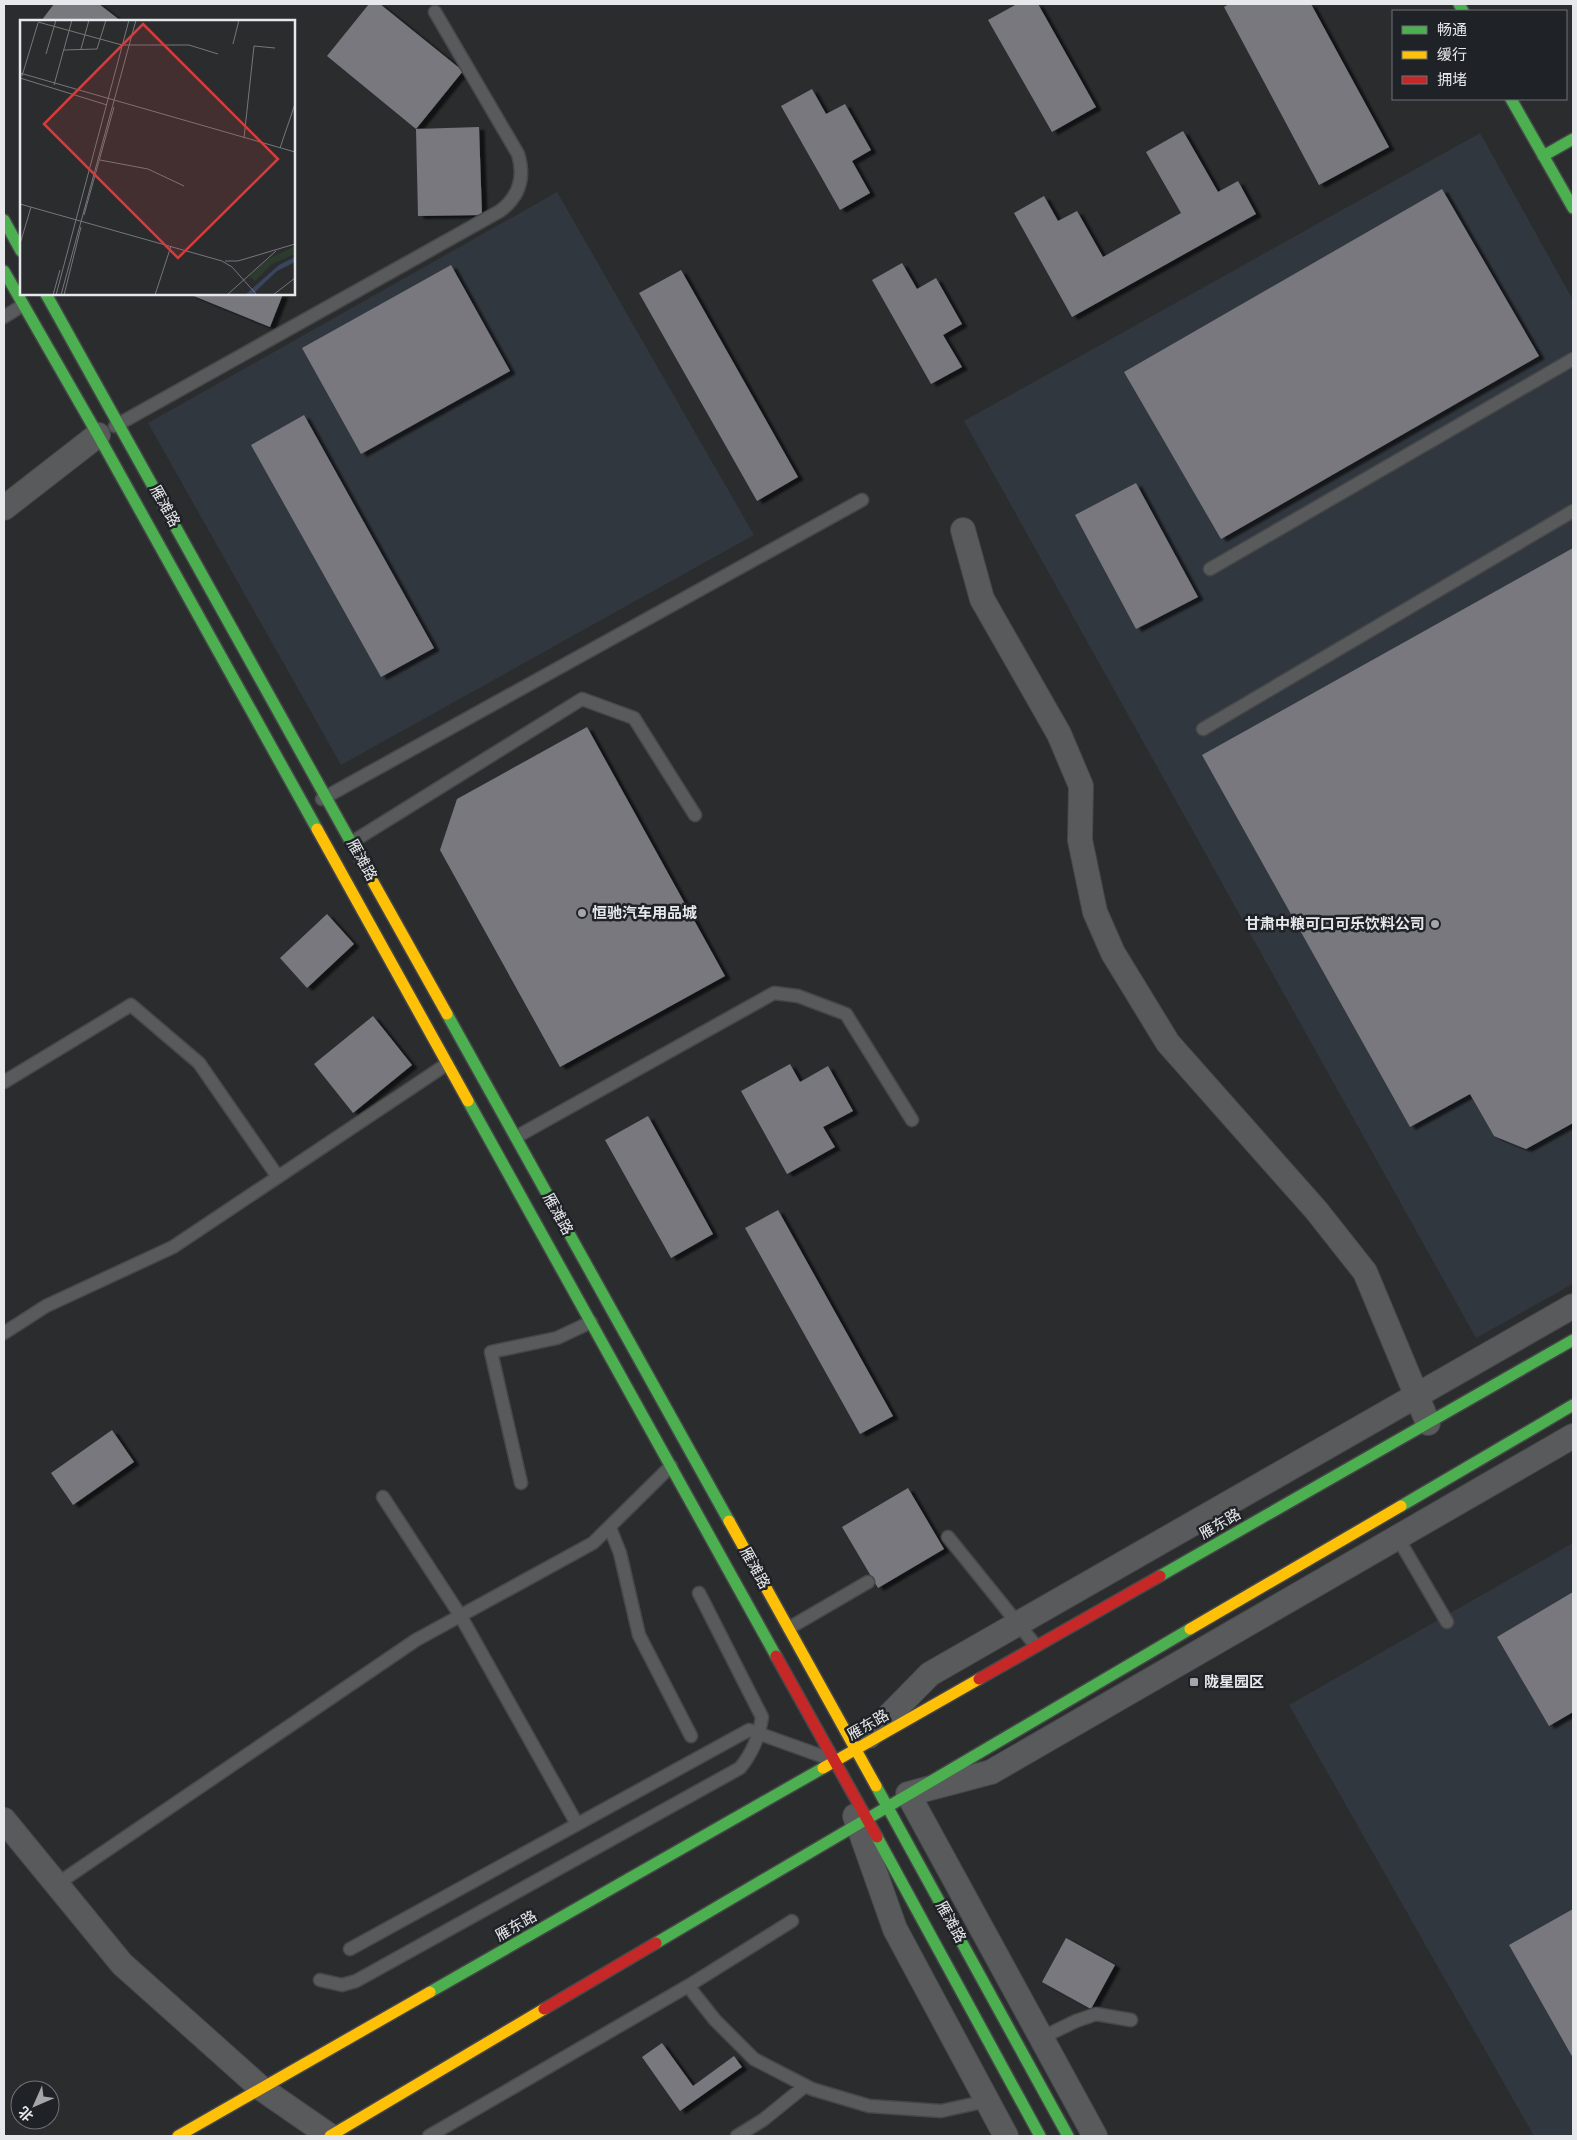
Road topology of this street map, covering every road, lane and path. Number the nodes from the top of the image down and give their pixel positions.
1 (435, 12) dead end
2 (1512, 100) edge
3 (1573, 139) edge
4 (1543, 156) junction
5 (1573, 208) edge
6 (4, 220) edge
7 (20, 249) edge
8 (4, 271) edge
9 (47, 295) edge
10 (23, 306) junction
11 (4, 317) edge
12 (1573, 359) edge
13 (119, 423) junction
14 (98, 435) junction
15 (862, 500) dead end
16 (4, 508) edge
17 (1573, 511) edge
18 (963, 530) dead end
19 (1210, 569) dead end
20 (1203, 729) dead end
21 (327, 796) junction
22 (305, 808) junction
23 (695, 815) dead end
24 (352, 842) junction
25 (447, 1064) junction
26 (4, 1082) edge
27 (912, 1120) dead end
28 (516, 1137) junction
29 (278, 1177) junction
30 (1572, 1309) edge
31 (591, 1322) junction
32 (4, 1333) edge
33 (1573, 1340) edge
34 (1416, 1395) junction
35 (1573, 1405) edge
36 (1428, 1423) junction
37 (1573, 1436) edge
38 (671, 1466) junction
39 (521, 1483) dead end
40 (383, 1497) dead end
41 (1385, 1515) junction
42 (610, 1528) junction
43 (948, 1537) dead end
44 (1398, 1538) junction
45 (868, 1582) dead end
46 (699, 1593) dead end
47 (460, 1616) junction
48 (1447, 1622) dead end
49 (1017, 1623) junction
50 (789, 1628) junction
51 (1036, 1646) junction
52 (759, 1734) junction
53 (691, 1736) dead end
54 (856, 1749) junction
55 (835, 1761) junction
56 (908, 1794) junction
57 (888, 1807) junction
58 (4, 1820) edge
59 (862, 1821) junction
60 (577, 1824) junction
61 (57, 1884) junction
62 (792, 1921) dead end
63 (350, 1949) dead end
64 (320, 1980) dead end
65 (688, 1986) junction
66 (1131, 2020) dead end
67 (1041, 2038) junction
68 (805, 2086) junction
69 (262, 2089) junction
70 (987, 2101) junction
71 (178, 2136) edge
72 (330, 2136) edge
73 (429, 2136) edge
74 (737, 2136) edge
75 (1006, 2136) edge
76 (1040, 2136) edge
77 (1068, 2136) edge
78 (1095, 2136) edge

1 - 13 lane
2 - 4 main road
3 - 4 main road
4 - 5 main road
6 - 7 main road
8 - 10 main road, 雁滩路
9 - 13 main road, 雁滩路
10 - 11 lane
10 - 14 main road, 雁滩路
12 - 19 lane
13 - 14 lane
13 - 21 main road, 雁滩路
14 - 16 street
14 - 22 main road, 雁滩路
15 - 21 lane
17 - 20 lane
18 - 34 street
21 - 22 lane
21 - 24 main road, 雁滩路
22 - 25 main road, 雁滩路
23 - 24 lane
24 - 28 main road, 雁滩路
25 - 29 lane
25 - 31 main road, 雁滩路
26 - 29 lane
27 - 28 lane
28 - 50 main road, 雁滩路
29 - 32 lane
30 - 34 street
31 - 38 main road, 雁滩路
31 - 39 lane
33 - 36 main road, 雁东路
34 - 36 street
34 - 49 street
35 - 41 main road
36 - 51 main road, 雁东路
37 - 44 street
38 - 42 lane
38 - 55 main road, 雁滩路
40 - 47 lane
41 - 44 lane
41 - 56 main road
42 - 47 lane
42 - 53 lane
43 - 49 lane
44 - 48 lane
44 - 56 street
45 - 50 lane
46 - 52 lane
47 - 60 lane
47 - 61 lane
49 - 51 lane
49 - 54 street
50 - 54 main road, 雁滩路
51 - 54 main road, 雁东路
52 - 55 lane
52 - 60 lane
52 - 64 lane
54 - 55 main road, 雁东路
54 - 57 main road, 雁滩路
55 - 59 street, 雁滩路
55 - 69 main road, 雁东路
56 - 57 main road
56 - 67 street, 雁滩路
57 - 59 main road
57 - 77 main road, 雁滩路
58 - 61 street
59 - 70 street, 雁滩路
59 - 72 main road
59 - 76 main road, 雁滩路
60 - 63 lane
61 - 69 street
62 - 65 lane
65 - 68 lane
65 - 73 lane
66 - 67 lane
67 - 78 street, 雁滩路
68 - 70 lane
68 - 74 lane
69 - 71 main road, 雁东路
69 - 72 street
70 - 75 street, 雁滩路

